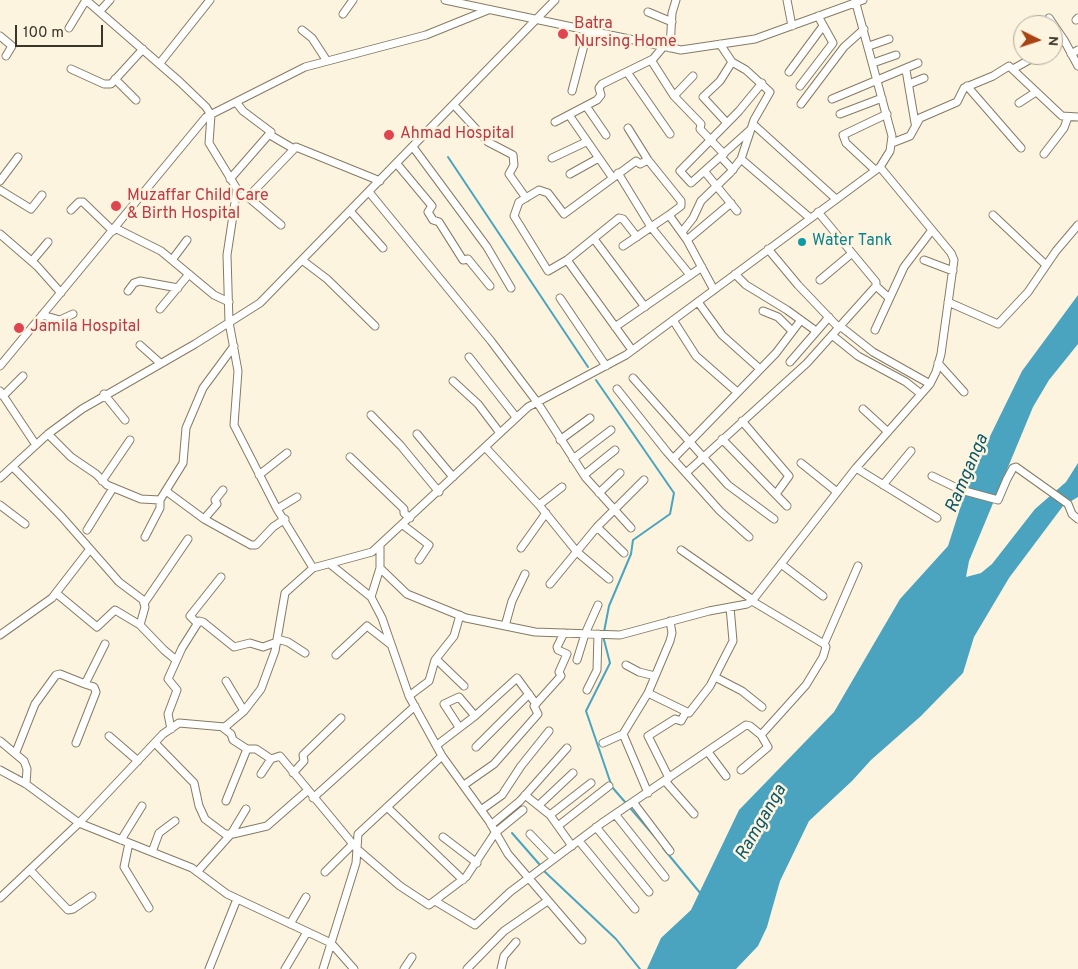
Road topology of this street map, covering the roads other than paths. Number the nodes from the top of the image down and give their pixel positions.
1 (86, 0) edge
2 (110, 0) edge
3 (210, 0) edge
4 (353, 0) edge
5 (445, 0) edge
6 (555, 0) edge
7 (676, 0) edge
8 (787, 0) edge
9 (456, 1) edge
10 (858, 1) edge
11 (488, 10) junction
12 (100, 11) junction
13 (648, 12) dead end
14 (343, 14) dead end
15 (818, 16) junction
16 (538, 20) junction
17 (672, 22) junction
18 (792, 26) junction
19 (823, 26) junction
20 (69, 28) dead end
21 (864, 29) junction
22 (302, 30) dead end
23 (588, 30) junction
24 (0, 36) edge
25 (889, 39) dead end
26 (1064, 40) edge
27 (720, 44) junction
28 (869, 46) junction
29 (667, 47) junction
30 (143, 49) junction
31 (1075, 52) edge
32 (896, 55) dead end
33 (6, 56) dead end
34 (651, 60) junction
35 (327, 61) junction
36 (732, 62) junction
37 (873, 63) junction
38 (918, 63) dead end
39 (160, 64) junction
40 (1020, 65) edge
41 (1078, 66) edge
42 (71, 69) dead end
43 (1013, 69) junction
44 (906, 70) junction
45 (627, 72) junction
46 (789, 72) dead end
47 (693, 76) dead end
48 (924, 78) dead end
49 (115, 79) junction
50 (877, 79) junction
51 (762, 83) junction
52 (909, 84) junction
53 (800, 86) dead end
54 (967, 86) junction
55 (572, 91) dead end
56 (1036, 92) junction
57 (674, 96) junction
58 (882, 98) junction
59 (832, 99) dead end
60 (136, 100) dead end
61 (236, 102) junction
62 (1020, 103) dead end
63 (801, 104) dead end
64 (454, 105) junction
65 (586, 106) junction
66 (840, 114) dead end
67 (887, 114) junction
68 (211, 115) junction
69 (569, 115) junction
70 (1068, 117) junction
71 (1078, 117) edge
72 (555, 122) dead end
73 (728, 123) junction
74 (915, 123) junction
75 (752, 126) junction
76 (628, 128) dead end
77 (670, 134) dead end
78 (270, 135) junction
79 (606, 135) dead end
80 (711, 139) junction
81 (586, 142) junction
82 (892, 143) junction
83 (414, 147) junction
84 (1021, 148) dead end
85 (294, 149) junction
86 (1044, 154) dead end
87 (723, 155) junction
88 (18, 157) dead end
89 (552, 158) dead end
90 (597, 159) junction
91 (741, 159) junction
92 (648, 160) junction
93 (397, 164) junction
94 (877, 169) junction
95 (733, 170) junction
96 (705, 172) junction
97 (570, 174) dead end
98 (615, 175) junction
99 (230, 179) junction
100 (380, 180) junction
101 (0, 181) edge
102 (717, 186) junction
103 (0, 190) edge
104 (369, 192) junction
105 (42, 195) dead end
106 (236, 196) junction
107 (248, 197) junction
108 (526, 198) junction
109 (836, 199) junction
110 (731, 203) junction
111 (71, 210) dead end
112 (350, 211) junction
113 (737, 211) dead end
114 (818, 212) junction
115 (993, 215) dead end
116 (669, 216) junction
117 (810, 218) junction
118 (281, 225) dead end
119 (1078, 225) edge
120 (651, 227) junction
121 (114, 230) junction
122 (932, 230) junction
123 (682, 232) junction
124 (0, 234) edge
125 (637, 236) junction
126 (594, 239) junction
127 (187, 240) dead end
128 (687, 240) junction
129 (48, 242) dead end
130 (623, 246) dead end
131 (383, 248) dead end
132 (768, 249) junction
133 (850, 254) junction
134 (172, 260) junction
135 (302, 260) junction
136 (567, 260) junction
137 (924, 260) dead end
138 (32, 261) junction
139 (1046, 265) junction
140 (702, 267) junction
141 (953, 271) junction
142 (189, 274) junction
143 (735, 274) junction
144 (690, 275) junction
145 (820, 280) dead end
146 (490, 286) dead end
147 (876, 286) junction
148 (178, 288) junction
149 (511, 288) dead end
150 (714, 290) junction
151 (128, 291) dead end
152 (61, 293) junction
153 (560, 298) dead end
154 (889, 298) junction
155 (229, 302) junction
156 (698, 302) junction
157 (948, 302) junction
158 (645, 306) junction
159 (160, 309) dead end
160 (763, 311) dead end
161 (72, 314) dead end
162 (42, 315) junction
163 (829, 317) junction
164 (673, 320) junction
165 (800, 320) junction
166 (229, 322) junction
167 (375, 326) dead end
168 (616, 327) junction
169 (839, 327) junction
170 (875, 330) dead end
171 (792, 331) junction
172 (816, 331) junction
173 (832, 336) junction
174 (140, 345) dead end
175 (234, 346) junction
176 (632, 350) junction
177 (469, 357) dead end
178 (159, 362) junction
179 (790, 362) dead end
180 (938, 363) junction
181 (0, 366) edge
182 (606, 366) junction
183 (760, 368) junction
184 (23, 376) dead end
185 (633, 378) dead end
186 (453, 380) dead end
187 (930, 384) junction
188 (617, 389) dead end
189 (736, 392) junction
190 (964, 392) dead end
191 (2, 394) edge
192 (104, 394) junction
193 (921, 394) junction
194 (537, 402) junction
195 (863, 409) dead end
196 (371, 416) dead end
197 (516, 418) junction
198 (590, 418) dead end
199 (125, 420) dead end
200 (742, 421) junction
201 (610, 430) dead end
202 (888, 432) junction
203 (500, 433) junction
204 (48, 434) junction
205 (417, 434) dead end
206 (722, 439) junction
207 (130, 440) dead end
208 (560, 440) junction
209 (690, 444) junction
210 (36, 445) junction
211 (485, 447) junction
212 (615, 450) dead end
213 (911, 451) dead end
214 (288, 453) dead end
215 (350, 457) dead end
216 (703, 457) junction
217 (573, 459) junction
218 (673, 459) junction
219 (801, 463) dead end
220 (12, 467) junction
221 (856, 468) junction
222 (620, 473) dead end
223 (686, 473) junction
224 (259, 475) junction
225 (584, 475) junction
226 (932, 476) dead end
227 (453, 477) junction
228 (0, 478) edge
229 (644, 480) dead end
230 (102, 481) junction
231 (883, 485) junction
232 (562, 487) dead end
233 (113, 488) junction
234 (223, 490) dead end
235 (166, 491) junction
236 (439, 492) junction
237 (837, 492) junction
238 (599, 493) junction
239 (776, 494) junction
240 (297, 497) dead end
241 (160, 500) junction
242 (0, 505) edge
243 (539, 505) junction
244 (786, 506) dead end
245 (277, 509) junction
246 (614, 509) junction
247 (546, 513) junction
248 (410, 518) junction
249 (936, 518) dead end
250 (204, 519) junction
251 (1078, 519) edge
252 (285, 520) junction
253 (774, 520) dead end
254 (25, 524) dead end
255 (403, 525) junction
256 (597, 527) junction
257 (631, 528) dead end
258 (87, 530) dead end
259 (145, 536) dead end
260 (749, 537) dead end
261 (188, 539) dead end
262 (380, 545) junction
263 (521, 548) dead end
264 (90, 549) junction
265 (681, 550) dead end
266 (577, 552) junction
267 (624, 552) dead end
268 (420, 560) dead end
269 (330, 564) junction
270 (781, 564) junction
271 (858, 566) dead end
272 (313, 568) junction
273 (380, 568) junction
274 (525, 574) dead end
275 (221, 577) dead end
276 (609, 579) dead end
277 (550, 584) dead end
278 (56, 593) junction
279 (823, 596) dead end
280 (371, 597) junction
281 (753, 600) junction
282 (145, 602) junction
283 (598, 605) dead end
284 (730, 607) junction
285 (460, 615) junction
286 (670, 621) junction
287 (197, 623) junction
288 (140, 625) junction
289 (505, 626) junction
290 (564, 633) junction
291 (585, 634) junction
292 (603, 634) junction
293 (0, 635) edge
294 (277, 641) junction
295 (105, 644) dead end
296 (391, 644) junction
297 (824, 644) junction
298 (305, 653) dead end
299 (336, 655) dead end
300 (436, 659) junction
301 (176, 660) junction
302 (577, 660) dead end
303 (626, 664) dead end
304 (656, 676) junction
305 (715, 677) junction
306 (226, 681) dead end
307 (85, 684) junction
308 (464, 686) dead end
309 (587, 690) dead end
310 (648, 693) junction
311 (529, 694) junction
312 (409, 696) junction
313 (536, 704) junction
314 (415, 706) junction
315 (762, 707) dead end
316 (244, 711) junction
317 (686, 712) junction
318 (475, 716) junction
319 (340, 718) dead end
320 (222, 727) junction
321 (459, 727) junction
322 (170, 729) junction
323 (549, 731) dead end
324 (623, 734) junction
325 (761, 735) junction
326 (108, 736) dead end
327 (0, 741) edge
328 (603, 742) dead end
329 (76, 743) dead end
330 (156, 743) junction
331 (436, 745) junction
332 (476, 747) dead end
333 (567, 748) dead end
334 (247, 749) junction
335 (16, 752) junction
336 (708, 752) junction
337 (442, 756) junction
338 (271, 759) junction
339 (138, 761) junction
340 (0, 770) edge
341 (741, 770) dead end
342 (293, 772) junction
343 (573, 773) dead end
344 (261, 774) dead end
345 (726, 776) dead end
346 (667, 780) junction
347 (591, 783) dead end
348 (26, 784) junction
349 (464, 785) junction
350 (609, 786) dead end
351 (307, 791) junction
352 (648, 793) junction
353 (525, 795) junction
354 (313, 798) junction
355 (226, 800) dead end
356 (633, 802) junction
357 (538, 805) junction
358 (142, 806) dead end
359 (387, 807) junction
360 (246, 810) dead end
361 (481, 810) junction
362 (522, 810) dead end
363 (615, 814) junction
364 (694, 814) dead end
365 (550, 815) junction
366 (175, 821) dead end
367 (79, 823) junction
368 (491, 824) junction
369 (558, 826) junction
370 (596, 827) junction
371 (495, 833) junction
372 (231, 834) junction
373 (530, 834) dead end
374 (443, 837) dead end
375 (121, 840) junction
376 (579, 841) junction
377 (129, 843) junction
378 (355, 846) junction
379 (572, 846) junction
380 (670, 851) dead end
381 (152, 852) junction
382 (554, 859) junction
383 (477, 863) junction
384 (30, 870) junction
385 (197, 872) junction
386 (325, 872) dead end
387 (665, 877) dead end
388 (528, 879) junction
389 (463, 880) junction
390 (649, 892) dead end
391 (92, 896) dead end
392 (0, 898) edge
393 (306, 898) dead end
394 (237, 899) junction
395 (435, 901) junction
396 (546, 902) junction
397 (149, 908) dead end
398 (635, 909) dead end
399 (290, 924) junction
400 (307, 932) junction
401 (582, 940) dead end
402 (516, 942) dead end
403 (331, 943) junction
404 (412, 958) dead end
405 (469, 967) edge
406 (209, 969) edge
407 (285, 969) edge
408 (323, 969) edge
409 (354, 969) edge
410 (404, 969) edge
411 (480, 969) edge
412 (501, 969) edge

1 - 12 street
1 - 20 street
2 - 12 street
3 - 39 street
4 - 14 street
5 - 9 street
6 - 16 street
7 - 17 street
8 - 18 street
9 - 11 street
10 - 15 street
10 - 21 street
11 - 16 street
11 - 35 street
12 - 30 street
13 - 17 street
15 - 18 street
15 - 19 street
16 - 23 street
16 - 64 street
17 - 29 street
18 - 27 street
19 - 46 street
19 - 53 street
21 - 28 street
21 - 63 street
22 - 35 street
23 - 29 street
23 - 55 street
24 - 33 street
25 - 28 street
26 - 31 street
27 - 29 street
27 - 36 street
28 - 37 street
29 - 34 street
30 - 39 street
30 - 49 street
31 - 41 street
32 - 37 street
34 - 45 street
34 - 57 street
35 - 61 street
36 - 51 street
36 - 73 street
37 - 50 street
38 - 44 street
39 - 68 street
40 - 43 street
42 - 49 street
43 - 54 street
43 - 56 street
44 - 50 street
44 - 52 street
45 - 65 street
45 - 77 street
47 - 57 street
48 - 52 street
49 - 60 street
50 - 58 street
50 - 59 street
51 - 73 street
51 - 75 street
52 - 74 street
54 - 74 street
54 - 84 street
56 - 62 street
56 - 70 street
57 - 80 street
58 - 66 street
58 - 67 street
61 - 68 street
61 - 78 street
64 - 83 street
64 - 108 street
65 - 69 street
65 - 79 street
67 - 82 street
67 - 94 street
68 - 99 street
68 - 121 street
69 - 72 street
69 - 81 street
70 - 71 street
70 - 86 street
73 - 80 street
74 - 82 street
75 - 87 street
75 - 91 street
75 - 109 street
76 - 92 street
78 - 85 street
78 - 99 street
80 - 87 street
80 - 96 street
81 - 89 street
81 - 90 street
82 - 94 street
83 - 93 street
83 - 149 street
85 - 100 street
85 - 107 street
87 - 95 street
87 - 96 street
88 - 101 street
90 - 97 street
90 - 98 street
91 - 95 street
91 - 117 street
92 - 98 street
92 - 116 street
93 - 100 street
93 - 146 street
94 - 109 street
94 - 122 street
95 - 102 street
96 - 102 street
98 - 108 street
98 - 120 street
99 - 106 street
100 - 104 street
102 - 110 street
102 - 123 street
103 - 105 street
104 - 112 street
104 - 194 street
106 - 107 street
106 - 155 street
107 - 118 street
108 - 136 street
109 - 114 street
110 - 113 street
110 - 128 street
111 - 121 street
112 - 131 street
112 - 135 street
114 - 117 street
114 - 133 street
115 - 139 street
116 - 120 street
116 - 123 street
117 - 132 street
119 - 139 street
120 - 125 street
120 - 144 street
121 - 134 street
121 - 152 street
122 - 141 street
122 - 154 street
123 - 128 street
124 - 138 street
125 - 126 street
125 - 130 street
126 - 136 street
126 - 158 street
127 - 134 street
128 - 140 street
129 - 138 street
132 - 143 street
132 - 163 street
133 - 145 street
133 - 147 street
134 - 142 street
135 - 166 street
135 - 167 street
136 - 168 street
137 - 141 street
138 - 152 street
139 - 157 street
140 - 144 street
140 - 150 street
141 - 157 street
142 - 148 street
142 - 155 street
143 - 150 street
143 - 165 street
144 - 158 street
147 - 154 street
147 - 169 street
148 - 151 street
148 - 159 street
150 - 156 street
152 - 162 street
153 - 182 street
154 - 170 street
155 - 166 street
156 - 164 street
156 - 183 street
157 - 180 street
158 - 168 street
160 - 171 street
161 - 162 street
162 - 181 street
163 - 169 street
163 - 172 street
164 - 176 street
164 - 189 street
165 - 171 street
165 - 172 street
166 - 175 street
166 - 178 street
168 - 176 street
169 - 173 street
169 - 187 street
171 - 183 street
172 - 179 street
173 - 193 street
173 - 200 street
174 - 178 street
175 - 224 street
175 - 235 street
176 - 182 street
177 - 197 street
178 - 192 street
180 - 187 street
180 - 190 street
182 - 194 street
183 - 189 street
184 - 191 street
185 - 209 street
186 - 203 street
187 - 193 street
188 - 218 street
189 - 209 street
191 - 210 street
192 - 199 street
192 - 204 street
193 - 202 street
194 - 197 street
194 - 208 street
195 - 202 street
196 - 236 street
197 - 203 street
198 - 208 street
200 - 206 street
200 - 239 street
201 - 217 street
202 - 221 street
203 - 211 street
204 - 210 street
204 - 230 street
205 - 227 street
206 - 216 street
206 - 239 street
207 - 230 street
208 - 217 street
209 - 216 street
209 - 218 street
210 - 220 street
211 - 227 street
211 - 243 street
212 - 225 street
213 - 231 street
214 - 224 street
215 - 248 street
216 - 223 street
216 - 253 street
217 - 225 street
218 - 223 street
219 - 237 street
220 - 228 street
220 - 264 street
221 - 231 street
221 - 237 street
222 - 238 street
223 - 260 street
224 - 245 street
225 - 238 street
226 - 251 street
227 - 236 street
229 - 246 street
230 - 233 street
231 - 249 street
232 - 243 street
233 - 241 street
233 - 258 street
234 - 250 street
235 - 241 street
235 - 250 street
236 - 248 street
237 - 270 street
238 - 246 street
239 - 244 street
240 - 245 street
241 - 259 street
242 - 254 street
243 - 247 street
245 - 252 street
246 - 256 street
246 - 257 street
247 - 263 street
247 - 266 street
248 - 255 street
250 - 252 street
252 - 272 street
255 - 262 street
255 - 268 street
256 - 266 street
256 - 267 street
261 - 282 street
262 - 269 street
262 - 273 street
264 - 278 street
264 - 282 street
265 - 281 street
266 - 276 street
266 - 277 street
269 - 272 street
269 - 280 street
270 - 279 street
270 - 281 street
271 - 297 street
272 - 294 street
273 - 280 street
273 - 285 street
274 - 289 street
275 - 287 street
278 - 288 street
278 - 293 street
280 - 296 street
281 - 284 street
281 - 297 street
282 - 288 street
283 - 291 street
284 - 286 street
284 - 305 street
285 - 289 street
285 - 300 street
286 - 292 street
286 - 304 street
287 - 294 street
287 - 301 street
288 - 301 street
289 - 290 street
290 - 291 street
290 - 313 street
291 - 292 street
291 - 302 street
292 - 309 street
294 - 298 street
294 - 316 street
295 - 307 street
296 - 299 street
296 - 312 street
297 - 325 street
300 - 308 street
300 - 312 street
301 - 322 street
303 - 304 street
304 - 310 street
305 - 315 street
305 - 317 street
306 - 316 street
307 - 329 street
307 - 335 street
310 - 317 street
310 - 324 street
311 - 313 street
311 - 318 street
311 - 332 street
312 - 314 street
313 - 349 street
314 - 331 street
314 - 354 street
316 - 320 street
317 - 346 street
318 - 321 street
318 - 321 street
319 - 342 street
320 - 322 street
320 - 334 street
321 - 331 street
322 - 330 street
323 - 361 street
324 - 328 street
324 - 352 street
325 - 336 street
325 - 341 street
326 - 339 street
327 - 335 street
330 - 339 street
330 - 372 street
331 - 337 street
333 - 353 street
334 - 338 street
334 - 355 street
335 - 348 street
336 - 345 street
336 - 346 street
337 - 349 street
337 - 359 street
338 - 342 street
338 - 344 street
339 - 367 street
340 - 348 street
342 - 351 street
343 - 357 street
346 - 352 street
346 - 364 street
347 - 365 street
348 - 367 street
349 - 361 street
350 - 369 street
351 - 354 street
351 - 372 street
352 - 356 street
353 - 357 street
353 - 368 street
354 - 378 street
356 - 363 street
356 - 380 street
357 - 365 street
358 - 375 street
359 - 378 street
359 - 389 street
360 - 372 street
361 - 368 street
362 - 371 street
363 - 370 street
363 - 387 street
365 - 369 street
366 - 381 street
367 - 375 street
367 - 384 street
368 - 371 street
369 - 379 street
370 - 376 street
370 - 390 street
371 - 383 street
371 - 388 street
372 - 385 street
373 - 382 street
374 - 383 street
375 - 377 street
376 - 379 street
376 - 398 street
377 - 381 street
377 - 397 street
378 - 386 street
378 - 395 street
378 - 403 street
379 - 382 street
381 - 385 street
382 - 388 street
383 - 389 street
384 - 391 street
384 - 392 street
385 - 394 street
388 - 395 street
388 - 396 street
389 - 395 street
393 - 399 street
394 - 399 street
394 - 406 street
396 - 401 street
396 - 405 street
399 - 400 street
400 - 403 street
400 - 407 street
402 - 412 street
403 - 408 street
403 - 409 street
404 - 410 street
405 - 411 street

